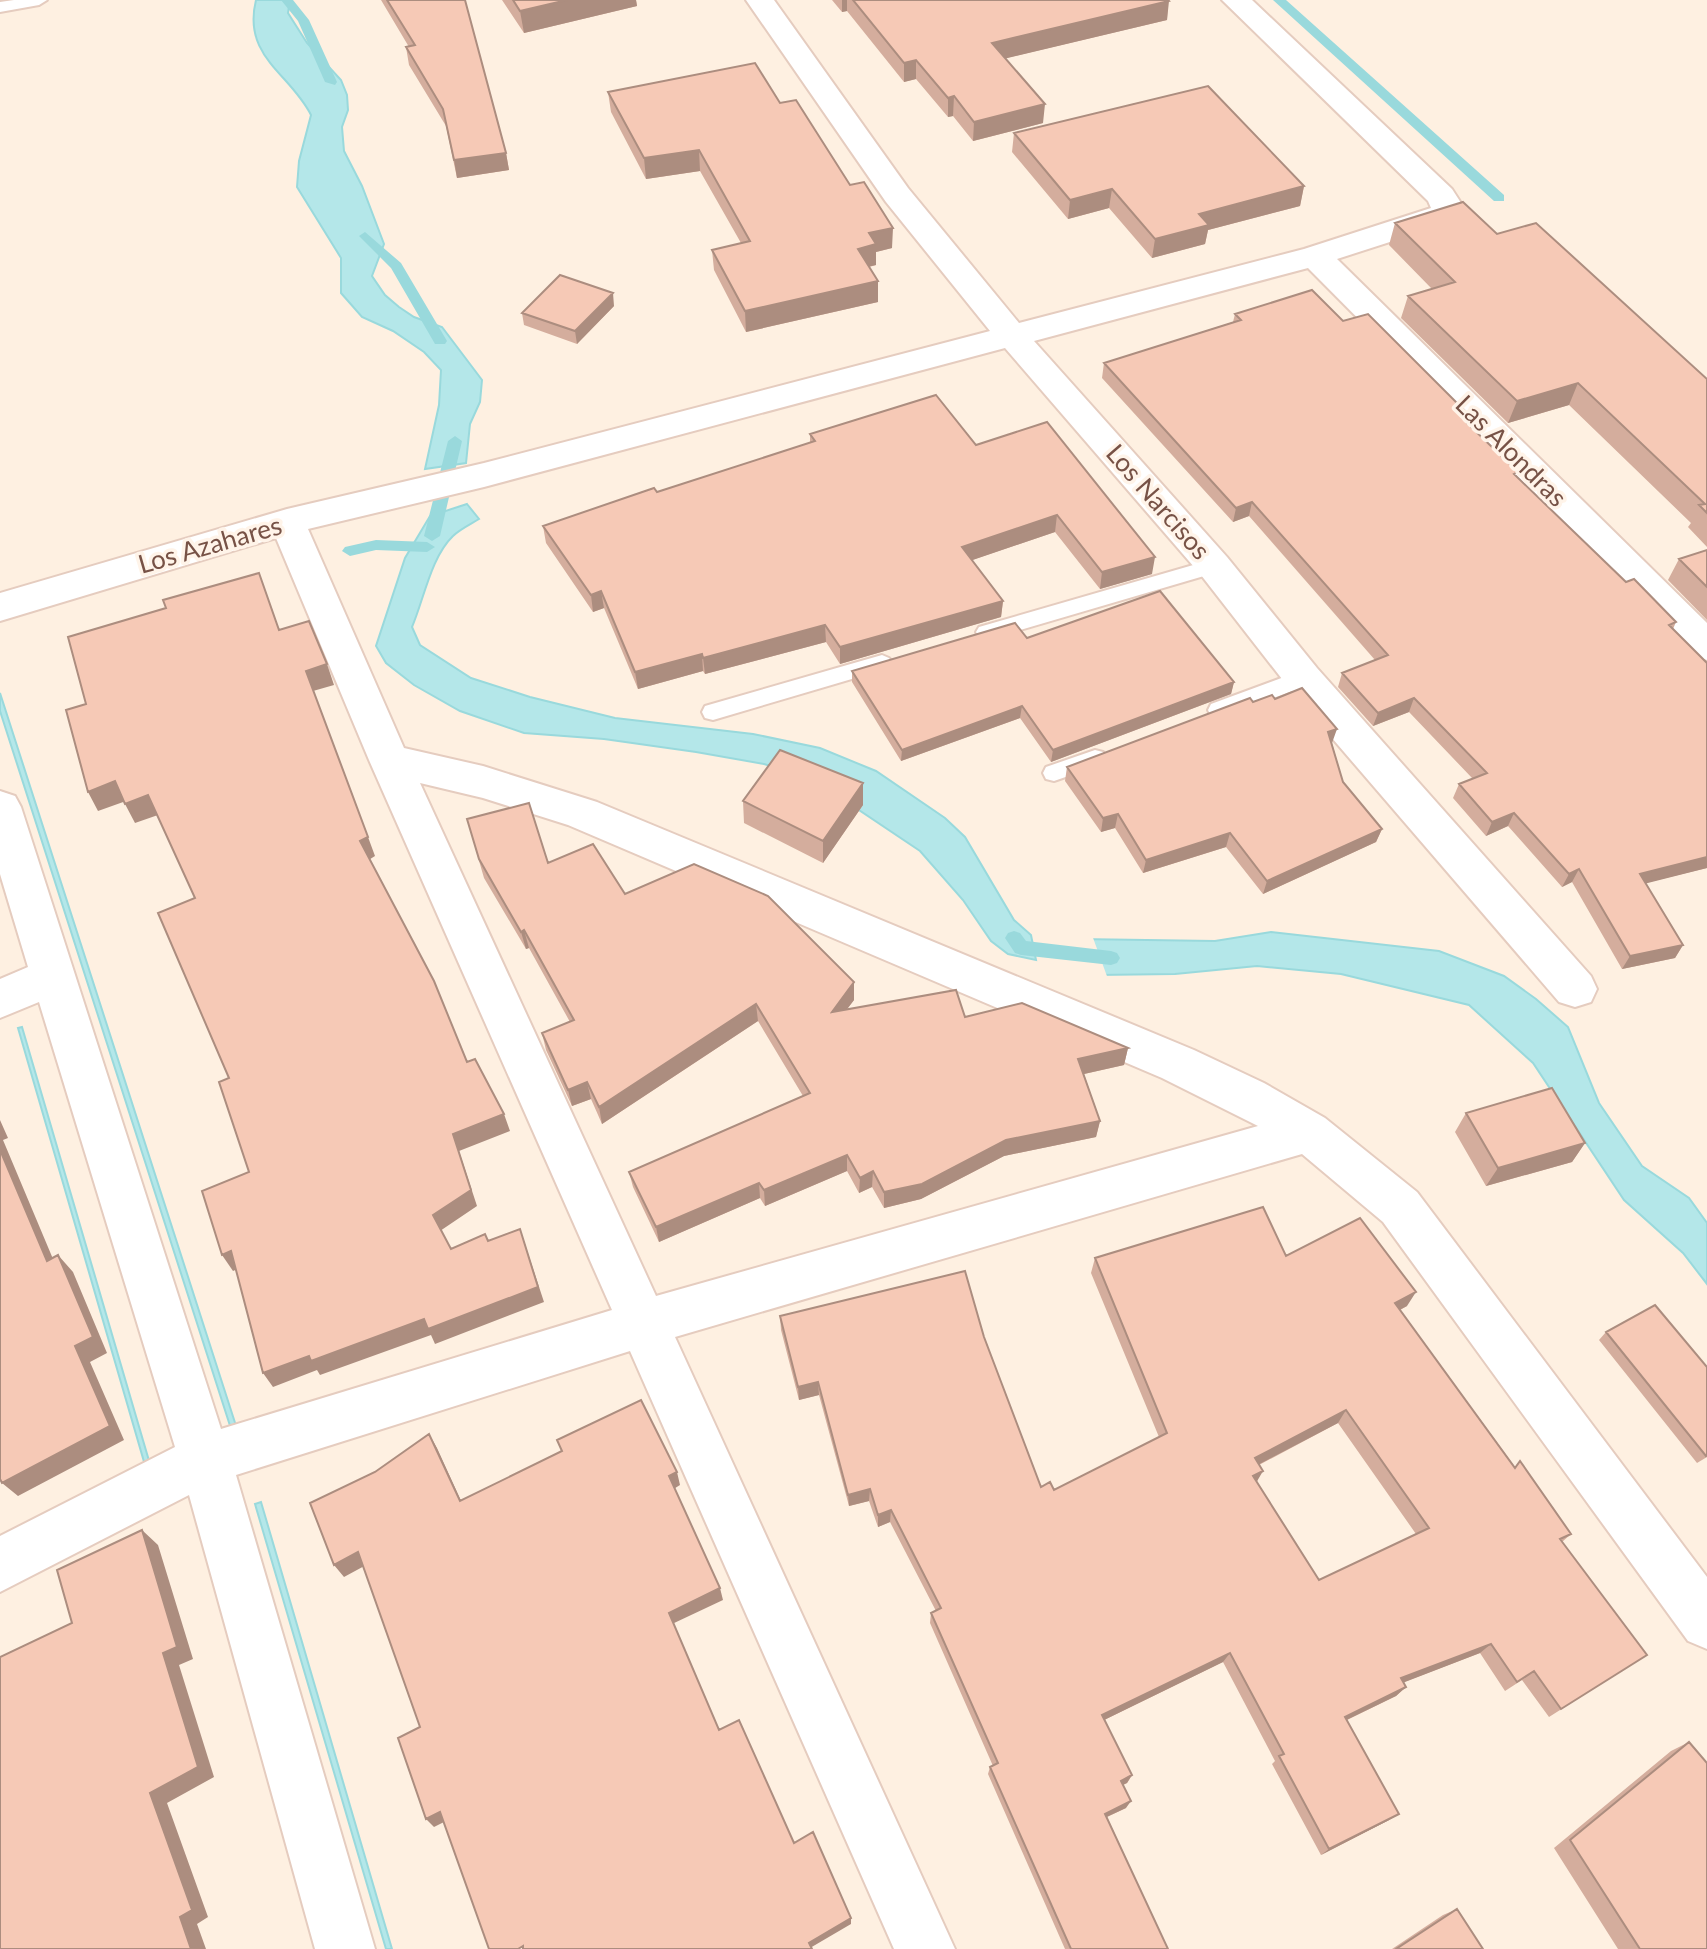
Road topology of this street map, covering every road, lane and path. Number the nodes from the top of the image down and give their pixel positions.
1 (39, 0) edge
2 (760, 0) edge
3 (1236, 0) edge
4 (0, 7) edge
5 (1315, 256) junction
6 (1012, 336) junction
7 (287, 522) junction
8 (1214, 566) junction
9 (0, 607) edge
10 (971, 636) edge
11 (1707, 646) edge
12 (895, 659) edge
13 (1303, 678) junction
14 (713, 712) dead end
15 (1201, 717) edge
16 (1113, 751) edge
17 (389, 760) junction
18 (1054, 773) dead end
19 (0, 807) edge
20 (51, 977) junction
21 (1575, 989) dead end
22 (0, 999) edge
23 (1309, 1132) junction
24 (644, 1323) junction
25 (205, 1459) junction
26 (0, 1565) edge
27 (1707, 1622) edge
28 (345, 1949) edge
29 (925, 1949) edge

1 - 4 lane
2 - 6 street, Los Narcisos
3 - 5 street, Los Azahares
5 - 6 street, Los Azahares
5 - 11 street, Las Alondras
6 - 7 street, Los Azahares
6 - 8 street, Los Narcisos
7 - 9 street, Los Azahares
7 - 17 street
8 - 10 lane
8 - 13 street, Los Narcisos
12 - 14 lane
13 - 15 lane
13 - 21 street, Los Narcisos
16 - 18 lane
17 - 23 street
17 - 24 street
19 - 20 street
20 - 22 street
20 - 25 street
23 - 24 street
23 - 27 street
24 - 25 street
24 - 29 street
25 - 26 street
25 - 28 street

